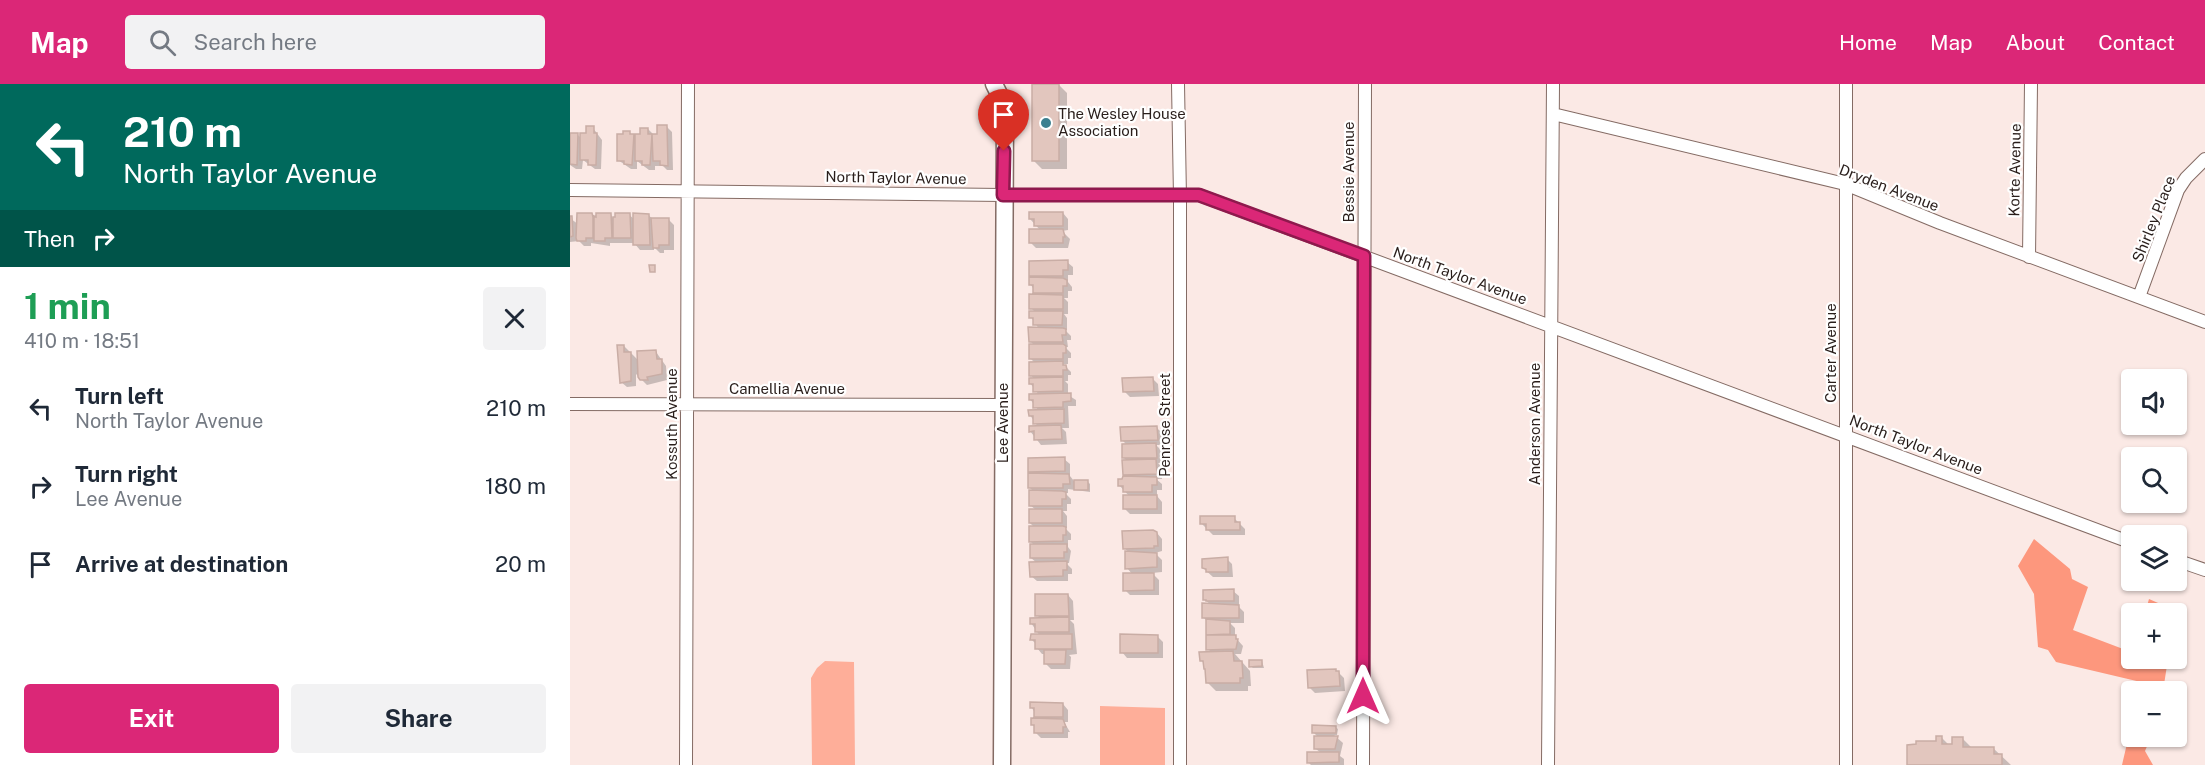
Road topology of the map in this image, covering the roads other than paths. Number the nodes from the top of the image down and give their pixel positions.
1 (688, 84) edge
2 (994, 84) edge
3 (1178, 84) edge
4 (1365, 84) edge
5 (1553, 84) edge
6 (1846, 84) edge
7 (2031, 84) edge
8 (1553, 114) junction
9 (2205, 159) edge
10 (1845, 184) junction
11 (570, 190) edge
12 (689, 190) junction
13 (1179, 194) junction
14 (1003, 195) junction
15 (1364, 256) junction
16 (2029, 257) junction
17 (2139, 297) junction
18 (2205, 322) edge
19 (1550, 325) junction
20 (570, 404) edge
21 (687, 404) junction
22 (1003, 405) junction
23 (1846, 435) junction
24 (2121, 539) edge
25 (2187, 564) edge
26 (2205, 570) edge
27 (686, 765) edge
28 (1002, 765) edge
29 (1180, 765) edge
30 (1363, 765) edge
31 (1548, 765) edge
32 (1846, 765) edge

1 - 12 street, Kossuth Avenue
2 - 14 street, Lee Avenue
3 - 13 street, Penrose Street
4 - 15 street, Bessie Avenue
5 - 8 street, Anderson Avenue
6 - 10 street, Carter Avenue
7 - 16 street, Korte Avenue
8 - 10 street, Dryden Avenue
8 - 19 street, Anderson Avenue
9 - 17 street, Shirley Place
10 - 16 street, Dryden Avenue
10 - 23 street, Carter Avenue
11 - 12 street, North Taylor Avenue
12 - 14 street, North Taylor Avenue
12 - 21 street, Kossuth Avenue
13 - 14 street, North Taylor Avenue
13 - 15 street, North Taylor Avenue
13 - 29 street, Penrose Street
14 - 22 street, Lee Avenue
15 - 19 street, North Taylor Avenue
15 - 30 street, Bessie Avenue
16 - 17 street, Dryden Avenue
17 - 18 street, Dryden Avenue
19 - 23 street, North Taylor Avenue
19 - 31 street, Anderson Avenue
20 - 21 street, Camellia Avenue
21 - 22 street, Camellia Avenue
21 - 27 street, Kossuth Avenue
22 - 28 street, Lee Avenue
23 - 24 street, North Taylor Avenue
23 - 32 street, Carter Avenue
25 - 26 street

